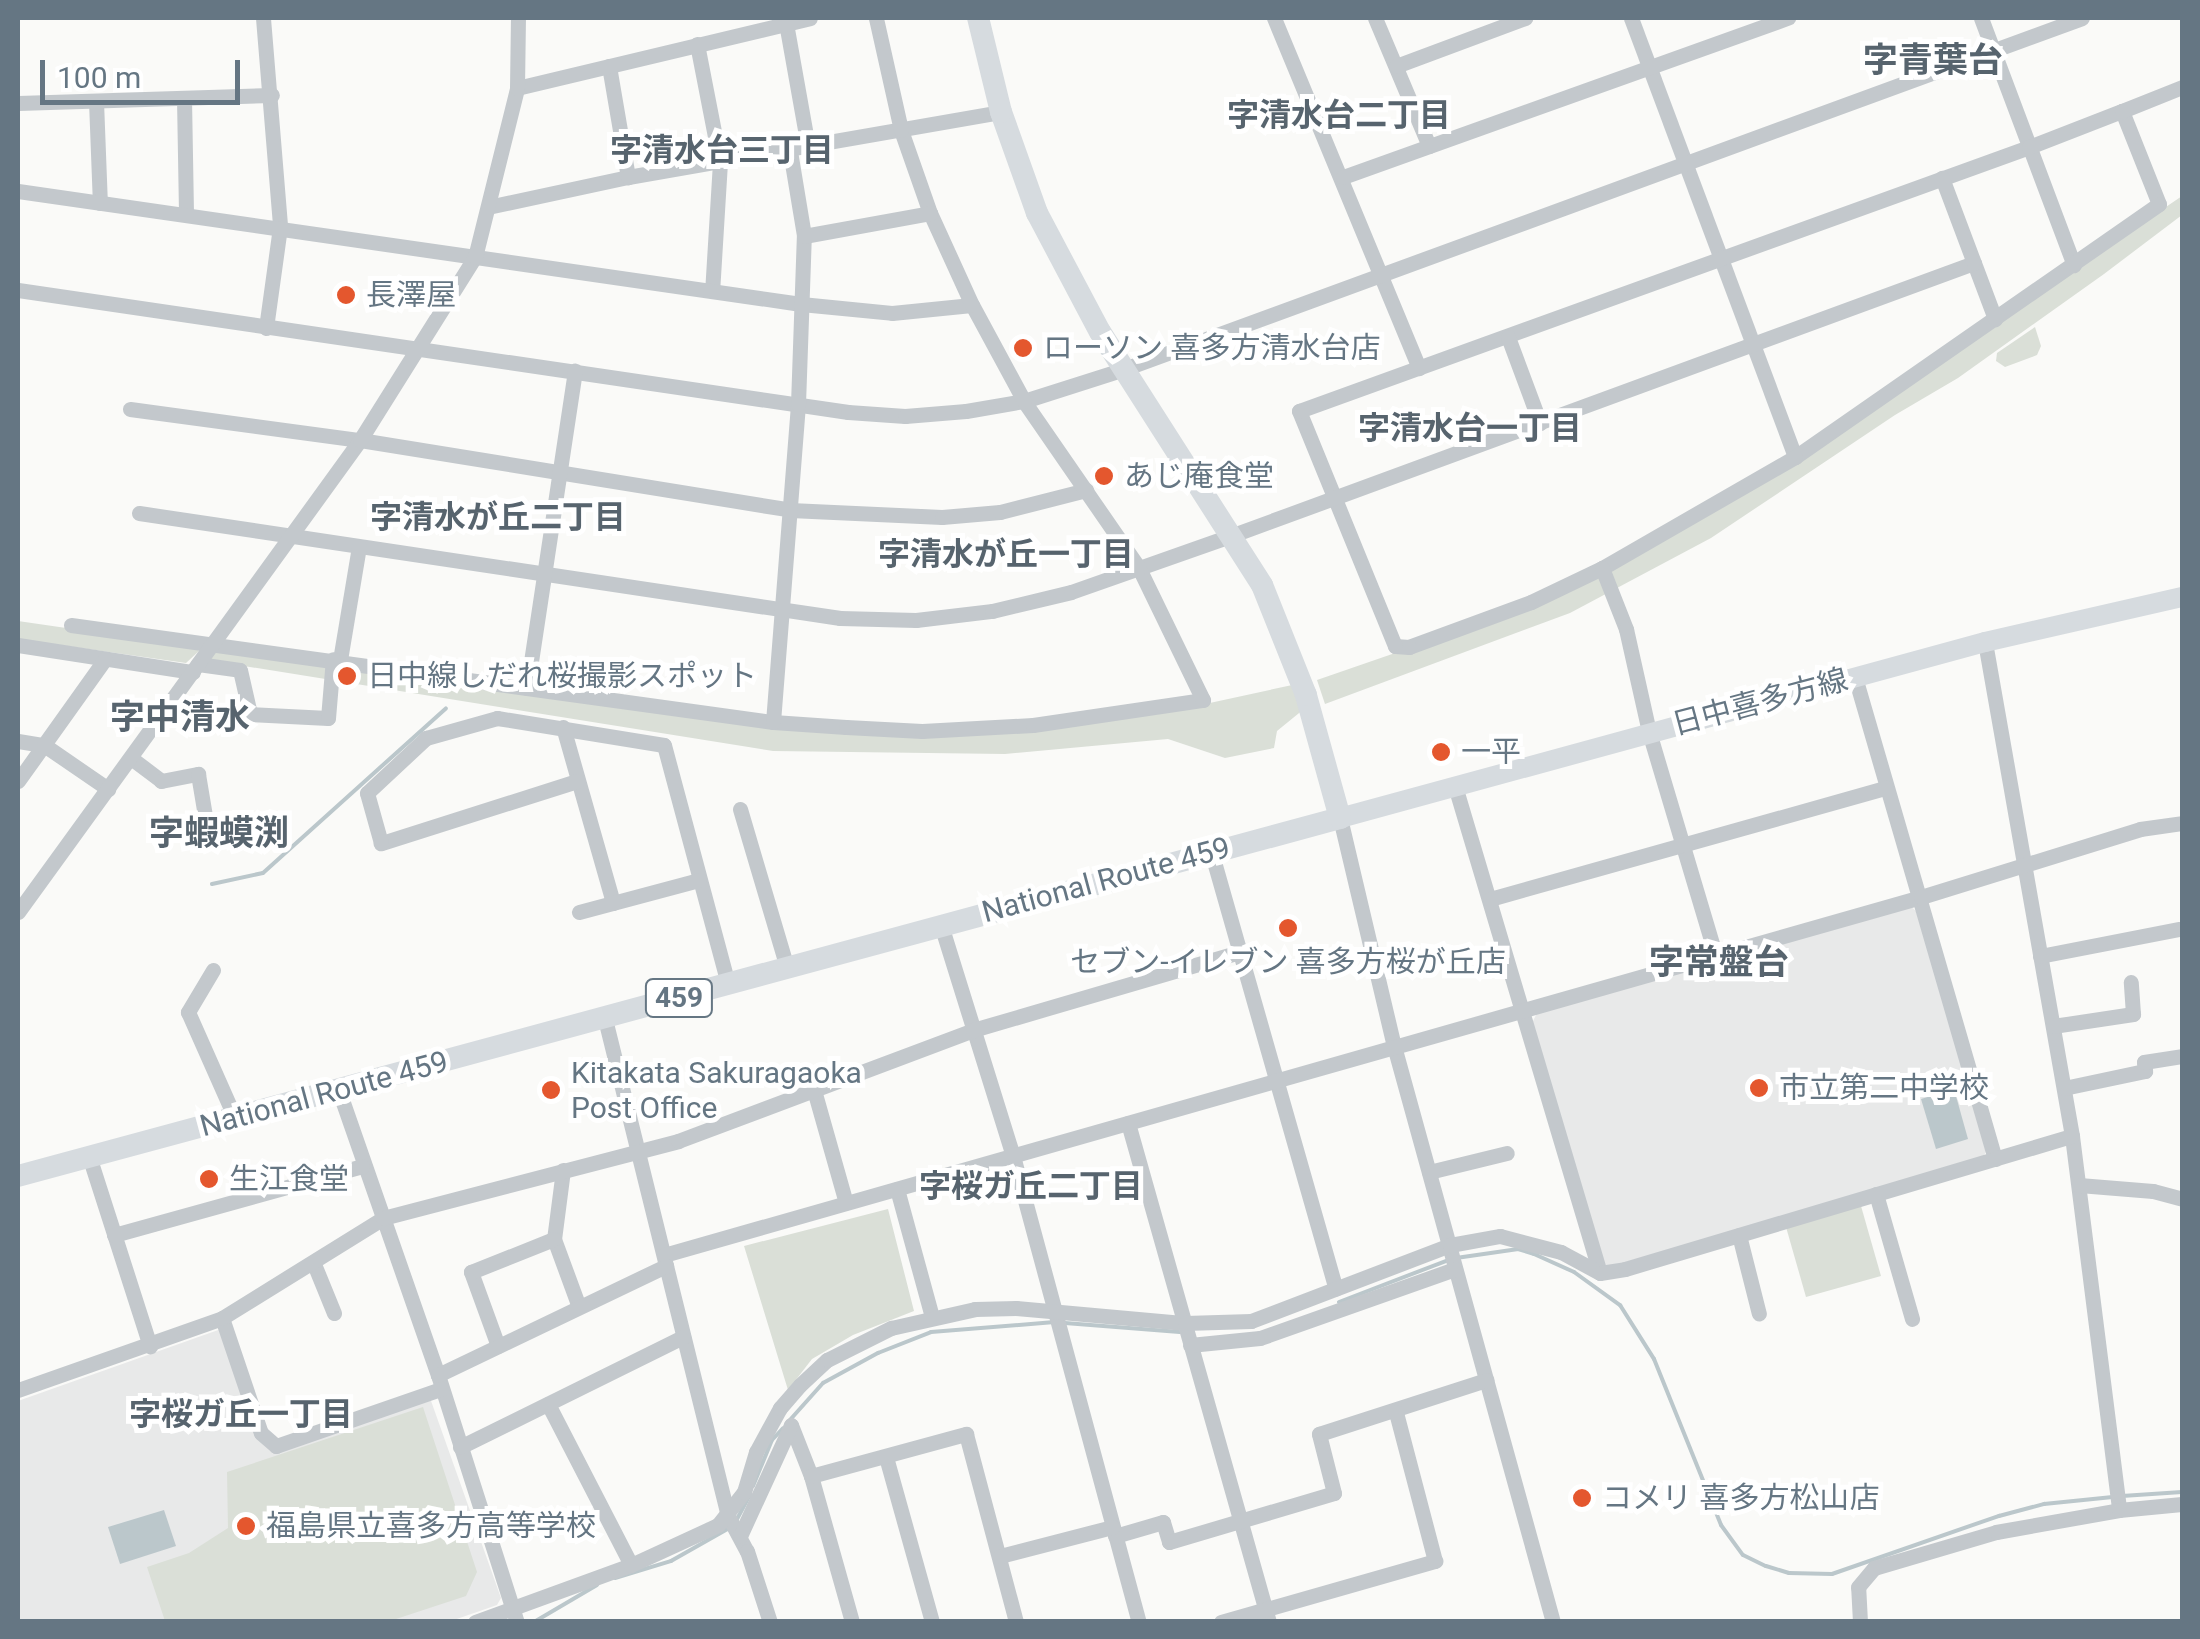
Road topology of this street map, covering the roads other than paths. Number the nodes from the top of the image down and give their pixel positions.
1 (263, 18) edge
2 (518, 18) edge
3 (810, 18) edge
4 (876, 18) edge
5 (978, 18) edge
6 (1274, 18) edge
7 (1375, 18) edge
8 (1525, 18) edge
9 (1631, 18) edge
10 (1788, 18) edge
11 (1981, 18) edge
12 (2082, 18) edge
13 (1759, 22) edge
14 (786, 23) junction
15 (697, 44) junction
16 (1993, 50) junction
17 (609, 66) junction
18 (1396, 66) junction
19 (1650, 67) junction
20 (517, 88) junction
21 (2182, 88) edge
22 (272, 96) junction
23 (184, 98) junction
24 (96, 101) junction
25 (18, 103) edge
26 (2122, 111) junction
27 (1001, 112) junction
28 (901, 130) junction
29 (1430, 146) junction
30 (808, 147) junction
31 (2030, 148) junction
32 (790, 151) junction
33 (720, 162) junction
34 (1683, 162) junction
35 (628, 177) junction
36 (1343, 177) junction
37 (1942, 178) junction
38 (18, 191) edge
39 (100, 202) junction
40 (488, 208) junction
41 (930, 213) junction
42 (186, 214) junction
43 (280, 227) junction
44 (804, 236) junction
45 (474, 257) junction
46 (1719, 258) junction
47 (1974, 263) junction
48 (2074, 266) junction
49 (1382, 272) junction
50 (18, 290) edge
51 (712, 291) junction
52 (801, 304) junction
53 (972, 306) junction
54 (1995, 319) junction
55 (266, 328) junction
56 (1508, 337) junction
57 (1750, 344) junction
58 (419, 350) junction
59 (1124, 368) junction
60 (1419, 368) junction
61 (575, 371) junction
62 (1024, 401) junction
63 (798, 404) junction
64 (130, 409) dead end
65 (1540, 423) junction
66 (360, 440) junction
67 (1796, 457) junction
68 (559, 472) junction
69 (1086, 490) junction
70 (1334, 497) junction
71 (790, 510) junction
72 (139, 513) dead end
73 (1233, 535) junction
74 (290, 537) junction
75 (359, 547) junction
76 (1139, 568) junction
77 (1602, 568) junction
78 (544, 574) junction
79 (2182, 597) edge
80 (781, 610) junction
81 (71, 625) dead end
82 (1985, 642) junction
83 (18, 645) edge
84 (212, 645) junction
85 (105, 659) junction
86 (337, 660) junction
87 (195, 668) junction
88 (1854, 677) junction
89 (527, 688) junction
90 (773, 722) junction
91 (563, 728) junction
92 (1650, 732) junction
93 (18, 741) edge
94 (44, 745) junction
95 (131, 758) junction
96 (18, 781) edge
97 (577, 781) junction
98 (1455, 786) junction
99 (1886, 788) junction
100 (108, 789) junction
101 (740, 809) dead end
102 (1340, 818) junction
103 (2182, 823) edge
104 (249, 834) dead end
105 (1683, 846) junction
106 (1211, 851) junction
107 (2024, 863) junction
108 (699, 880) junction
109 (1921, 896) junction
110 (1490, 899) junction
111 (613, 902) junction
112 (18, 912) edge
113 (579, 912) dead end
114 (941, 926) junction
115 (2180, 929) dead end
116 (1237, 953) junction
117 (1715, 954) junction
118 (2040, 956) junction
119 (786, 968) junction
120 (214, 970) dead end
121 (2130, 982) dead end
122 (728, 984) junction
123 (1522, 1008) junction
124 (605, 1019) junction
125 (2052, 1026) junction
126 (973, 1030) junction
127 (1394, 1046) junction
128 (2182, 1056) edge
129 (1275, 1081) junction
130 (2064, 1088) junction
131 (814, 1090) junction
132 (339, 1091) junction
133 (235, 1118) junction
134 (1128, 1124) junction
135 (2072, 1136) junction
136 (638, 1152) junction
137 (1508, 1153) dead end
138 (89, 1156) junction
139 (1013, 1156) junction
140 (1995, 1160) junction
141 (362, 1166) junction
142 (563, 1170) junction
143 (1429, 1172) junction
144 (18, 1176) edge
145 (2078, 1186) junction
146 (896, 1189) junction
147 (1876, 1194) junction
148 (2182, 1199) edge
149 (846, 1204) junction
150 (384, 1218) junction
151 (114, 1235) junction
152 (1738, 1235) junction
153 (554, 1240) junction
154 (1450, 1245) junction
155 (665, 1260) junction
156 (314, 1264) junction
157 (1455, 1268) junction
158 (1600, 1272) junction
159 (1336, 1290) junction
160 (580, 1306) junction
161 (1052, 1311) junction
162 (334, 1313) dead end
163 (1759, 1314) dead end
164 (932, 1317) junction
165 (222, 1318) junction
166 (1912, 1319) dead end
167 (1185, 1324) junction
168 (683, 1337) junction
169 (1190, 1344) junction
170 (150, 1346) junction
171 (498, 1346) junction
172 (1486, 1380) junction
173 (440, 1382) junction
174 (18, 1390) edge
175 (548, 1404) junction
176 (1396, 1412) junction
177 (460, 1447) junction
178 (886, 1456) junction
179 (811, 1476) junction
180 (2182, 1504) edge
181 (2118, 1510) junction
182 (728, 1516) junction
183 (1242, 1521) junction
184 (1114, 1531) junction
185 (740, 1536) junction
186 (1000, 1556) junction
187 (631, 1565) junction
188 (514, 1614) edge
189 (1267, 1615) edge
190 (475, 1622) edge
191 (770, 1622) edge
192 (852, 1622) edge
193 (932, 1622) edge
194 (1016, 1622) edge
195 (1139, 1622) edge
196 (1221, 1622) edge
197 (1553, 1622) edge
198 (1860, 1622) edge

1 - 22 street
2 - 20 street
3 - 14 street
4 - 28 street
5 - 27 highway
6 - 36 street
7 - 18 street
8 - 18 street
9 - 19 street
10 - 13 street
11 - 16 street
12 - 16 street
13 - 19 street
14 - 15 street
14 - 30 street
15 - 17 street
15 - 33 street
16 - 31 street
16 - 34 street
17 - 20 street
17 - 35 street
18 - 29 street
19 - 29 street
19 - 34 street
20 - 40 street
21 - 26 street
22 - 23 street
22 - 43 street
23 - 24 street
23 - 42 street
24 - 25 street
24 - 39 street
26 - 31 street
26 - 48 street
27 - 28 street
27 - 59 highway
28 - 30 street
28 - 41 street
29 - 36 street
30 - 32 street
31 - 37 street
31 - 48 street
32 - 33 street
32 - 44 street
33 - 35 street
33 - 51 street
34 - 46 street
34 - 49 street
35 - 40 street
36 - 49 street
37 - 46 street
37 - 47 street
38 - 39 street
39 - 42 street
40 - 45 street
41 - 44 street
41 - 53 street
42 - 43 street
43 - 45 street
43 - 55 street
44 - 52 street
45 - 51 street
45 - 58 street
46 - 56 street
46 - 57 street
47 - 54 street
47 - 57 street
48 - 54 street
49 - 59 street
49 - 60 street
50 - 55 street
51 - 52 street
52 - 53 street
52 - 63 street
53 - 62 street
54 - 67 street
55 - 58 street
56 - 60 street
56 - 65 street
57 - 65 street
57 - 67 street
58 - 61 street
58 - 66 street
59 - 62 street
59 - 73 highway
60 - 70 street
61 - 63 street
61 - 68 street
62 - 63 street
62 - 69 street
63 - 71 street
64 - 66 street
65 - 70 street
66 - 68 street
66 - 74 street
67 - 77 street
68 - 71 street
68 - 78 street
69 - 71 street
69 - 76 street
70 - 73 street
70 - 77 street
71 - 80 street
72 - 74 street
73 - 76 street
73 - 102 highway
74 - 75 street
74 - 84 street
75 - 78 street
75 - 86 street
76 - 80 street
76 - 90 street
77 - 92 street
78 - 80 street
78 - 89 street
79 - 82 main road, 日中喜多方線
80 - 90 street
81 - 84 street
82 - 88 main road, 日中喜多方線
82 - 107 street
83 - 85 street
84 - 86 street
84 - 87 street
85 - 87 street
85 - 94 street
86 - 87 street
86 - 89 street
87 - 95 street
88 - 92 main road, 日中喜多方線
88 - 99 street
89 - 90 street
91 - 97 street
91 - 97 street
91 - 108 street
92 - 98 main road, 日中喜多方線
92 - 105 street
93 - 94 street
94 - 96 street
94 - 100 street
95 - 100 street
95 - 104 street
97 - 111 street
98 - 102 main road, 日中喜多方線
98 - 110 street
99 - 105 street
99 - 109 street
100 - 112 street
101 - 119 street
102 - 106 highway, National Route 459 / 459
102 - 127 street
103 - 107 street
105 - 110 street
105 - 117 street
106 - 114 highway, National Route 459 / 459
106 - 116 street
107 - 109 street
107 - 118 street
108 - 111 street
108 - 122 street
109 - 117 street
109 - 140 street
110 - 123 street
111 - 113 street
114 - 119 highway, National Route 459 / 459
114 - 126 street
115 - 118 street
116 - 126 street
116 - 129 street
117 - 123 street
118 - 125 street
119 - 122 highway, National Route 459 / 459
120 - 133 street
121 - 125 street
122 - 124 highway, National Route 459 / 459
123 - 127 street
123 - 158 street
124 - 132 highway, National Route 459 / 459
124 - 136 street
125 - 130 street
126 - 131 street
126 - 139 street
127 - 129 street
127 - 143 street
128 - 130 street
129 - 134 street
129 - 159 street
130 - 135 street
131 - 136 street
131 - 149 street
132 - 133 highway, National Route 459 / 459
132 - 141 street
133 - 138 highway, National Route 459 / 459
134 - 139 street
134 - 167 street
135 - 140 street
135 - 145 street
136 - 142 street
136 - 155 street
137 - 143 street
138 - 144 highway, National Route 459 / 459
138 - 151 street
139 - 146 street
139 - 161 street
140 - 147 street
141 - 150 street
141 - 151 street
142 - 150 street
142 - 153 street
143 - 154 street
145 - 148 street
145 - 181 street
146 - 149 street
146 - 164 street
147 - 152 street
147 - 166 street
149 - 155 street
150 - 156 street
150 - 173 street
151 - 170 street
152 - 158 street
152 - 163 street
153 - 160 street
153 - 171 street
154 - 157 street
154 - 158 street
154 - 159 street
155 - 160 street
155 - 168 street
156 - 162 street
156 - 165 street
157 - 169 street
157 - 172 street
159 - 167 street
160 - 171 street
161 - 164 street
161 - 167 street
161 - 184 street
164 - 182 street
165 - 170 street
165 - 173 street
167 - 169 street
168 - 175 street
168 - 182 street
169 - 183 street
170 - 174 street
171 - 173 street
172 - 176 street
172 - 197 street
173 - 177 street
175 - 177 street
175 - 187 street
176 - 183 street
176 - 189 street
177 - 188 street
178 - 179 street
178 - 186 street
178 - 193 street
179 - 185 street
179 - 192 street
180 - 181 street
181 - 198 street
182 - 185 street
182 - 187 street
183 - 184 street
183 - 189 street
184 - 186 street
184 - 195 street
185 - 191 street
186 - 194 street
187 - 188 street
188 - 190 street
189 - 196 street

